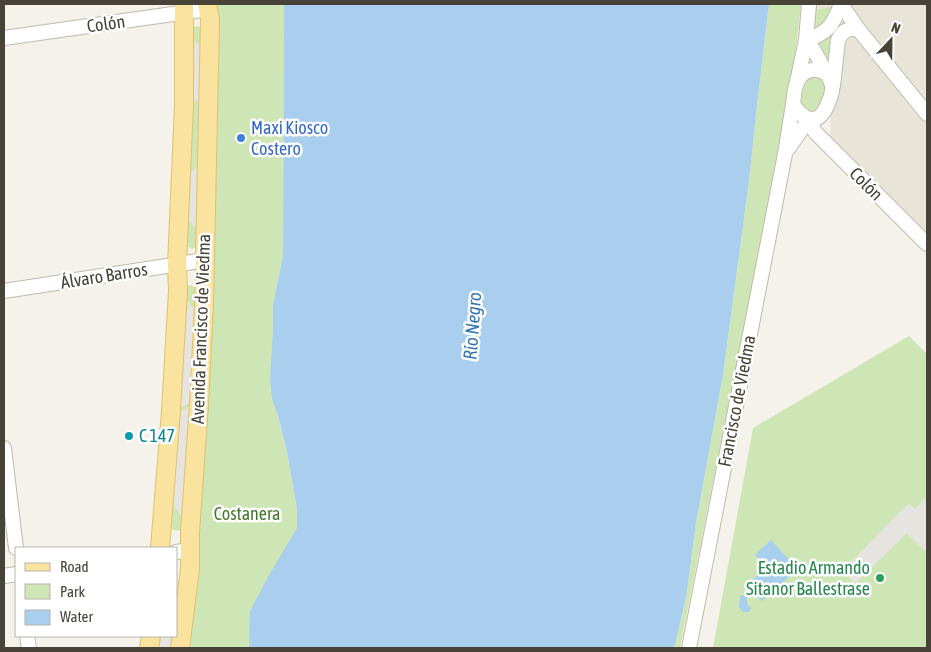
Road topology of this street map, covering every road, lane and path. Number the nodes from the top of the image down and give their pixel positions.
1 (809, 4) edge
2 (841, 4) edge
3 (208, 6) edge
4 (184, 8) edge
5 (858, 29) junction
6 (4, 38) edge
7 (806, 40) junction
8 (827, 74) junction
9 (796, 84) junction
10 (832, 89) junction
11 (793, 104) junction
12 (927, 114) edge
13 (811, 119) junction
14 (785, 154) junction
15 (927, 244) edge
16 (205, 260) junction
17 (177, 265) junction
18 (4, 291) edge
19 (4, 448) edge
20 (16, 547) edge
21 (160, 547) edge
22 (183, 551) edge
23 (180, 648) edge
24 (689, 648) edge

1 - 7 street, Francisco de Viedma
2 - 5 street
2 - 7 street
3 - 4 street, Colón
3 - 16 main road, Avenida Francisco de Viedma
4 - 6 street, Colón
4 - 17 main road, Avenida Francisco de Viedma
5 - 10 street, Francisco de Viedma
5 - 12 street
7 - 8 street
7 - 9 street, Francisco de Viedma
8 - 9 street
8 - 10 street
9 - 11 street, Francisco de Viedma
10 - 13 street, Francisco de Viedma
11 - 13 street
11 - 14 street, Francisco de Viedma
13 - 14 street, Francisco de Viedma
13 - 15 street, Colón
14 - 24 street, Francisco de Viedma
16 - 17 street, Álvaro Barros
16 - 22 main road, Avenida Francisco de Viedma
17 - 18 street, Álvaro Barros
17 - 21 main road, Avenida Francisco de Viedma
19 - 20 street
22 - 23 main road, Avenida Francisco de Viedma

